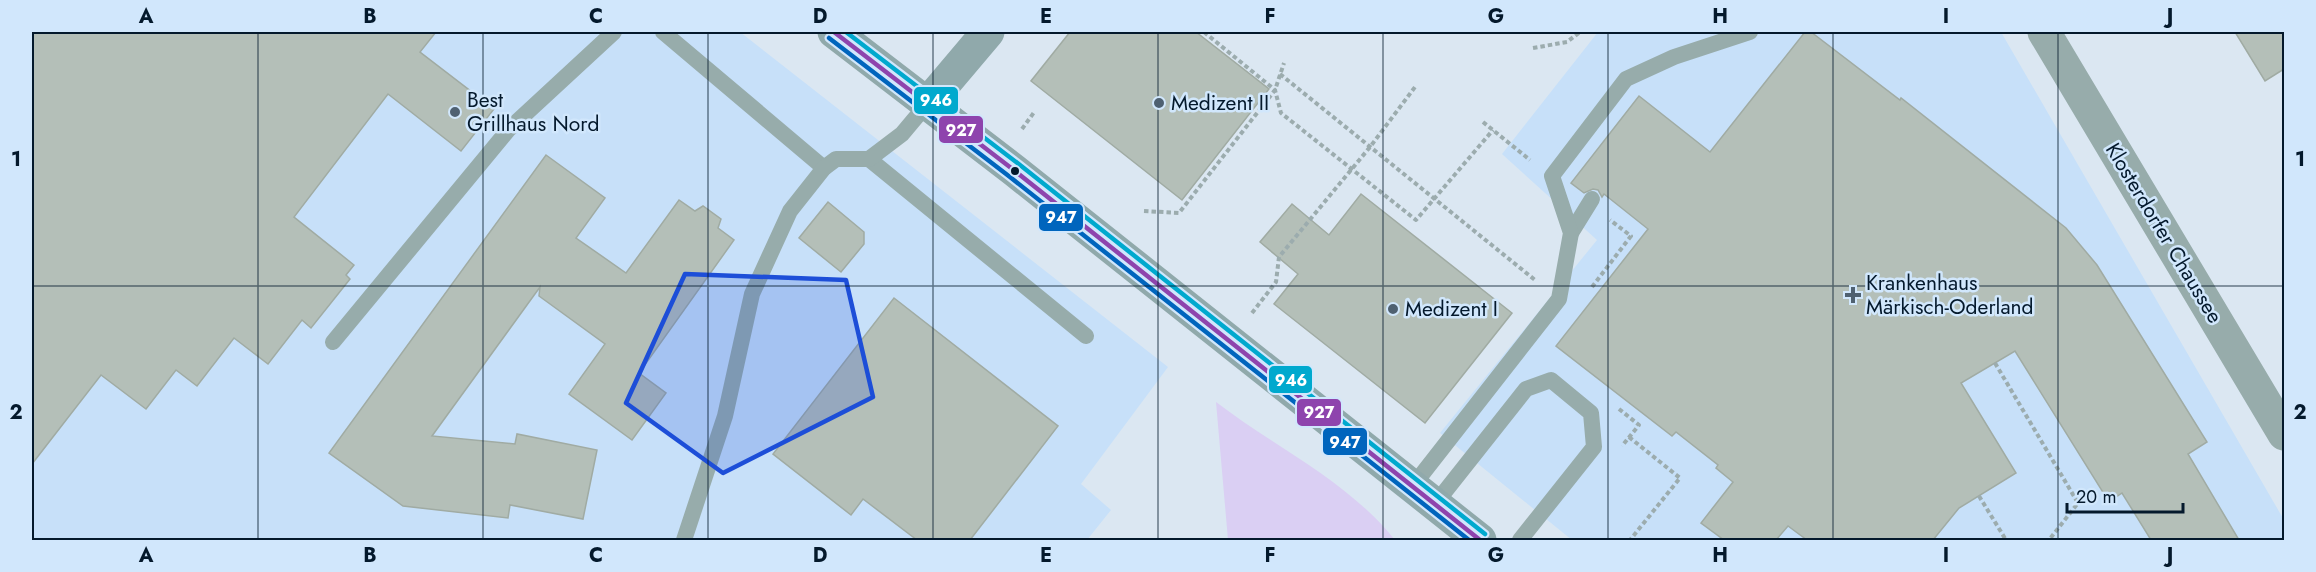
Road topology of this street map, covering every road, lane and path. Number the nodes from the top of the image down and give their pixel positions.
1 (614, 32) edge
2 (663, 32) edge
3 (834, 32) edge
4 (988, 32) edge
5 (1204, 32) edge
6 (1580, 32) edge
7 (1750, 32) edge
8 (2044, 32) edge
9 (1533, 48) dead end
10 (1284, 63) dead end
11 (1280, 74) junction
12 (1415, 87) dead end
13 (1275, 90) junction
14 (928, 103) junction
15 (1035, 111) dead end
16 (1484, 122) dead end
17 (1022, 129) dead end
18 (1493, 130) junction
19 (1370, 147) junction
20 (869, 159) junction
21 (824, 168) junction
22 (1353, 169) junction
23 (1554, 179) junction
24 (1435, 200) junction
25 (1590, 202) joint
26 (1144, 211) dead end
27 (1571, 233) junction
28 (1559, 299) junction
29 (1251, 314) dead end
30 (1086, 336) dead end
31 (333, 342) dead end
32 (1995, 363) dead end
33 (1612, 404) dead end
34 (2284, 434) edge
35 (1629, 437) junction
36 (1622, 447) dead end
37 (1423, 495) junction
38 (1979, 496) dead end
39 (1524, 535) edge
40 (684, 540) edge
41 (1480, 540) edge
42 (1630, 540) edge
43 (2006, 540) edge
44 (2049, 540) edge

1 - 31 lane
2 - 21 lane
3 - 14 main road
4 - 14 main road
5 - 13 path
6 - 9 path
7 - 23 lane
8 - 34 street, Klosterdorfer Chaussee
10 - 11 path
11 - 13 path
11 - 19 path
12 - 19 path
13 - 22 path
13 - 26 path
14 - 20 lane
14 - 37 main road
15 - 17 path
16 - 18 path
18 - 23 path
18 - 24 path
19 - 22 path
19 - 24 path
20 - 21 lane
20 - 30 lane
21 - 40 lane
22 - 24 path
22 - 29 path
23 - 27 lane
24 - 28 path
25 - 27 lane
25 - 28 path
27 - 28 lane
28 - 37 lane
32 - 44 path
33 - 35 path
35 - 36 path
35 - 42 path
37 - 39 lane
37 - 41 main road
38 - 43 path

